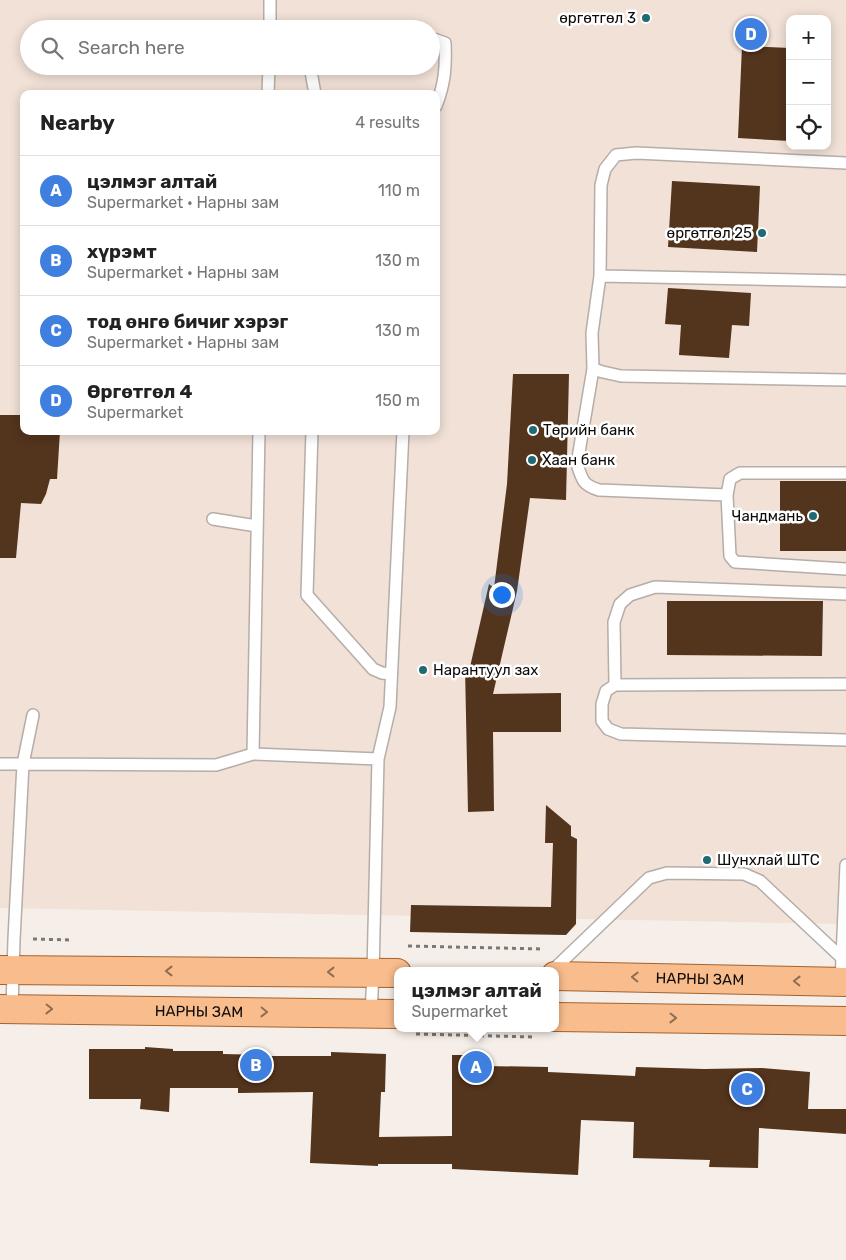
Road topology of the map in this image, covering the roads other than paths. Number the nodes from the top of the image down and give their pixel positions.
1 (270, 0) edge
2 (270, 20) edge
3 (440, 41) edge
4 (269, 75) edge
5 (312, 75) edge
6 (268, 90) edge
7 (314, 90) edge
8 (440, 97) edge
9 (846, 163) edge
10 (600, 276) junction
11 (846, 281) edge
12 (593, 369) junction
13 (846, 380) edge
14 (259, 435) edge
15 (312, 435) edge
16 (402, 435) edge
17 (846, 473) edge
18 (727, 494) junction
19 (213, 519) dead end
20 (257, 526) junction
21 (846, 569) edge
22 (846, 594) edge
23 (391, 674) junction
24 (846, 684) edge
25 (615, 685) junction
26 (33, 715) dead end
27 (846, 740) edge
28 (253, 754) junction
29 (378, 759) junction
30 (0, 764) edge
31 (23, 764) junction
32 (846, 865) edge
33 (556, 967) edge
34 (6, 970) edge
35 (385, 973) edge
36 (843, 974) edge
37 (559, 976) edge
38 (6, 1009) edge
39 (371, 1014) junction
40 (559, 1016) edge
41 (394, 1021) edge
42 (846, 1021) edge

1 - 2 lane
3 - 8 lane
4 - 6 lane
5 - 7 lane
9 - 10 lane
10 - 11 lane
10 - 12 lane
12 - 13 lane
12 - 18 lane
14 - 20 lane
15 - 23 lane
16 - 23 lane
17 - 18 lane
18 - 21 lane
19 - 20 lane
20 - 28 lane
22 - 25 lane
23 - 29 lane
24 - 25 lane
25 - 27 lane
26 - 31 lane
28 - 29 lane
28 - 31 lane
29 - 35 lane
30 - 31 lane
31 - 34 lane
32 - 36 lane
33 - 36 lane
35 -> 34 main road
34 - 38 lane
35 - 39 lane
36 -> 37 main road, НАРНЫ ЗАМ
38 -> 39 main road, НАРНЫ ЗАМ
39 - 41 main road, НАРНЫ ЗАМ
40 -> 42 main road

